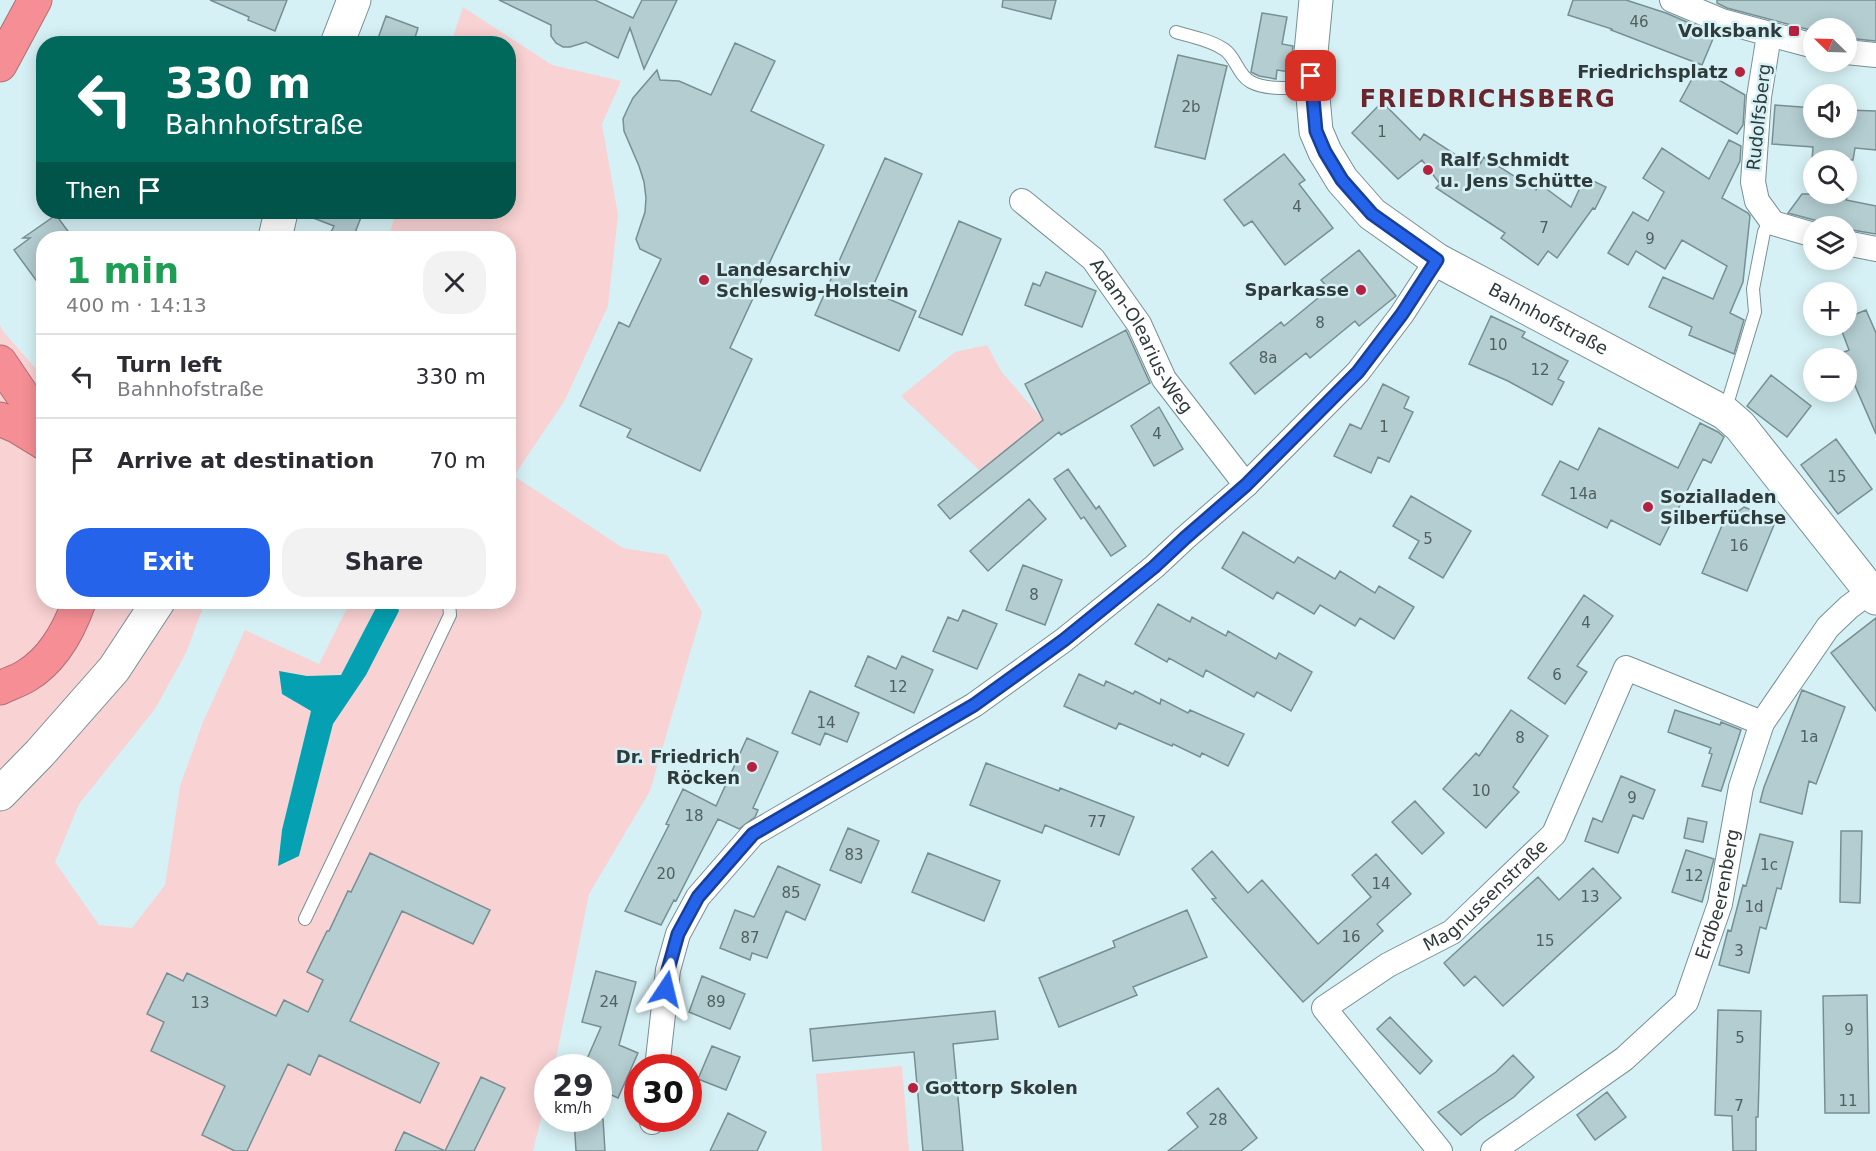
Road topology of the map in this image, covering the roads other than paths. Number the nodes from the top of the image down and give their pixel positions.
1 (35, 0) edge
2 (354, 0) edge
3 (1316, 0) edge
4 (1672, 0) edge
5 (1176, 32) dead end
6 (1769, 35) junction
7 (341, 36) edge
8 (1803, 43) edge
9 (1857, 53) edge
10 (6, 54) edge
11 (1876, 55) edge
12 (0, 72) edge
13 (1312, 88) junction
14 (1022, 201) dead end
15 (1770, 220) junction
16 (1803, 232) edge
17 (1857, 245) edge
18 (1876, 249) edge
19 (1437, 260) junction
20 (0, 362) edge
21 (1725, 413) junction
22 (36, 415) edge
23 (0, 419) edge
24 (36, 438) edge
25 (1246, 485) junction
26 (1874, 592) edge
27 (77, 609) edge
28 (153, 609) edge
29 (450, 609) edge
30 (0, 688) edge
31 (1762, 723) junction
32 (0, 794) edge
33 (305, 919) dead end
34 (659, 1054) edge
35 (1440, 1151) edge
36 (1493, 1151) edge

1 - 10 highway
2 - 7 street
3 - 13 street, Bahnhofstraße
4 - 6 street
5 - 13 lane
6 - 8 street
6 - 15 street, Rudolfsberg
9 - 11 street
10 - 12 highway
13 - 19 street, Bahnhofstraße
14 - 25 street, Adam-Olearius-Weg
15 - 16 street
15 - 21 lane
17 - 18 street
19 - 21 street, Bahnhofstraße
19 - 25 street
20 - 22 highway
21 - 26 street, Bahnhofstraße
23 - 24 highway
25 - 34 street
26 - 31 street, Erdbeerenberg
27 - 30 highway
28 - 32 street
29 - 33 lane
31 - 35 street, Magnussenstraße
31 - 36 street, Erdbeerenberg

